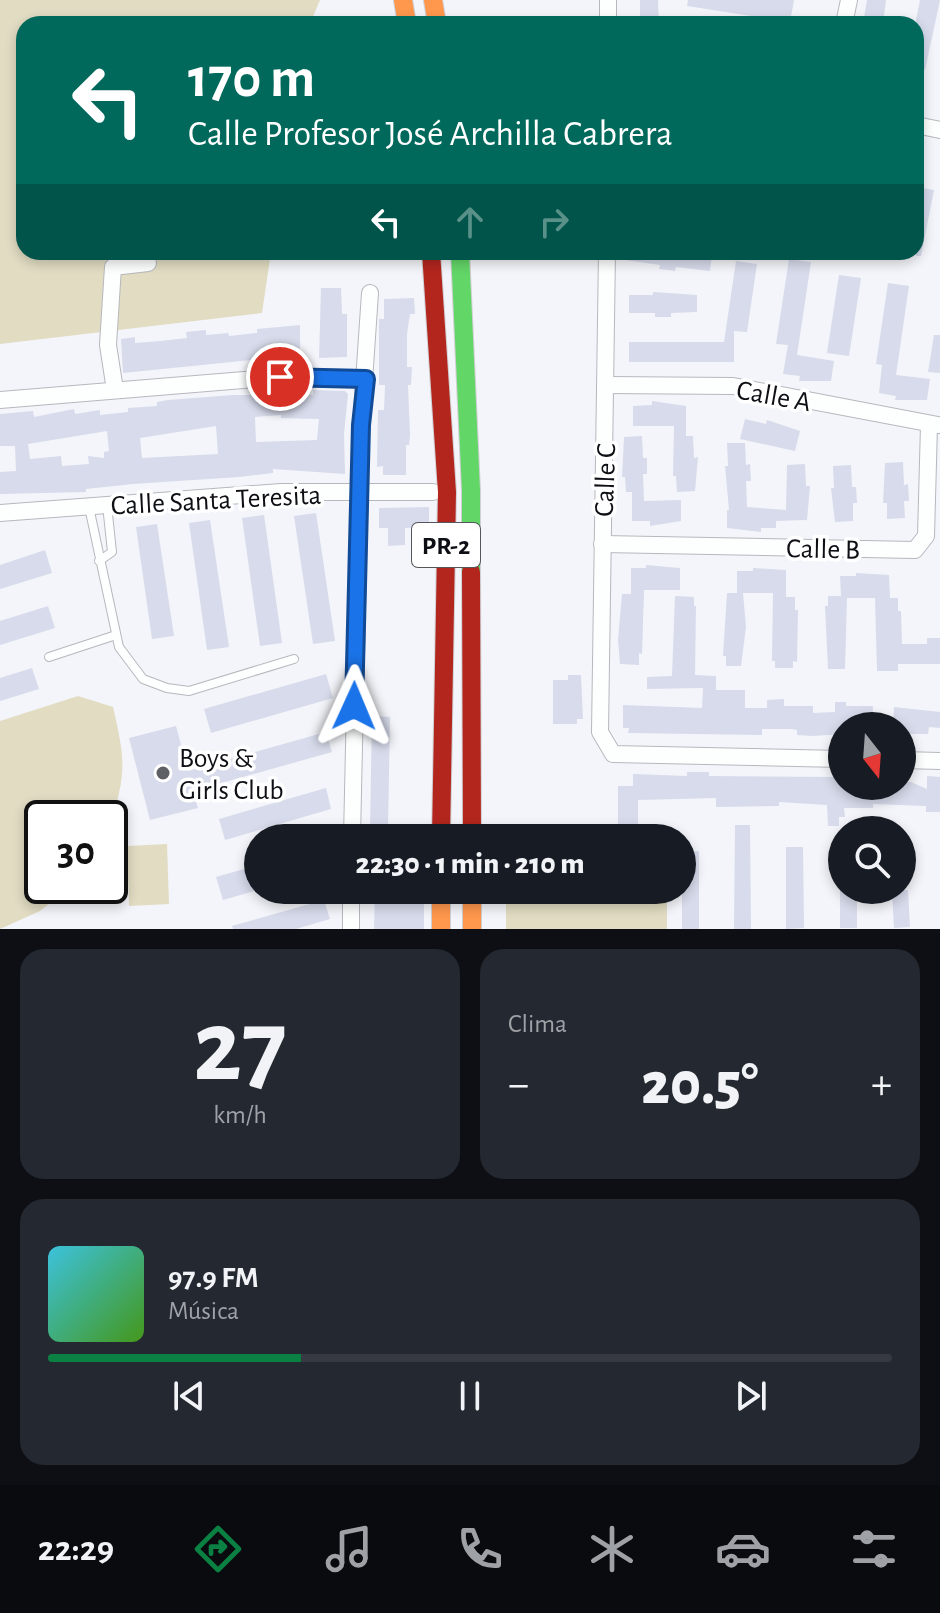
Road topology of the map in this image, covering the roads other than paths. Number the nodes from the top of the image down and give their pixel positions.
1 (428, 260) edge
2 (430, 260) edge
3 (460, 260) edge
4 (607, 260) edge
5 (148, 263) dead end
6 (370, 293) dead end
7 (366, 379) junction
8 (607, 385) junction
9 (115, 390) junction
10 (0, 400) edge
11 (934, 425) edge
12 (433, 492) junction
13 (359, 493) junction
14 (107, 505) junction
15 (89, 506) junction
16 (0, 513) edge
17 (602, 544) junction
18 (99, 561) junction
19 (116, 635) junction
20 (444, 636) junction
21 (49, 657) dead end
22 (294, 659) dead end
23 (828, 759) edge
24 (916, 760) edge
25 (940, 761) edge
26 (352, 824) edge
27 (441, 824) edge
28 (472, 824) edge
29 (351, 904) edge
30 (441, 904) edge
31 (472, 904) edge
32 (351, 929) edge
33 (441, 929) edge
34 (472, 929) edge

1 - 12 highway
2 - 20 highway, PR-2
3 - 28 highway, PR-2
4 - 8 street, Calle C
5 - 9 street
6 - 7 street
7 - 9 street
7 - 13 street
8 - 11 street, Calle A
8 - 17 street, Calle C
9 - 10 street
11 - 17 street, Calle B
12 - 13 street, Calle Santa Teresita
12 - 20 highway
13 - 14 street, Calle Santa Teresita
13 - 26 street
14 - 15 street, Calle Santa Teresita
14 - 18 lane
15 - 16 street, Calle Santa Teresita
15 - 18 lane
17 - 23 street, Calle C
18 - 19 lane
19 - 21 lane
19 - 22 lane
20 - 27 highway, PR-2
24 - 25 street
29 - 32 street
30 - 33 highway
31 - 34 highway

